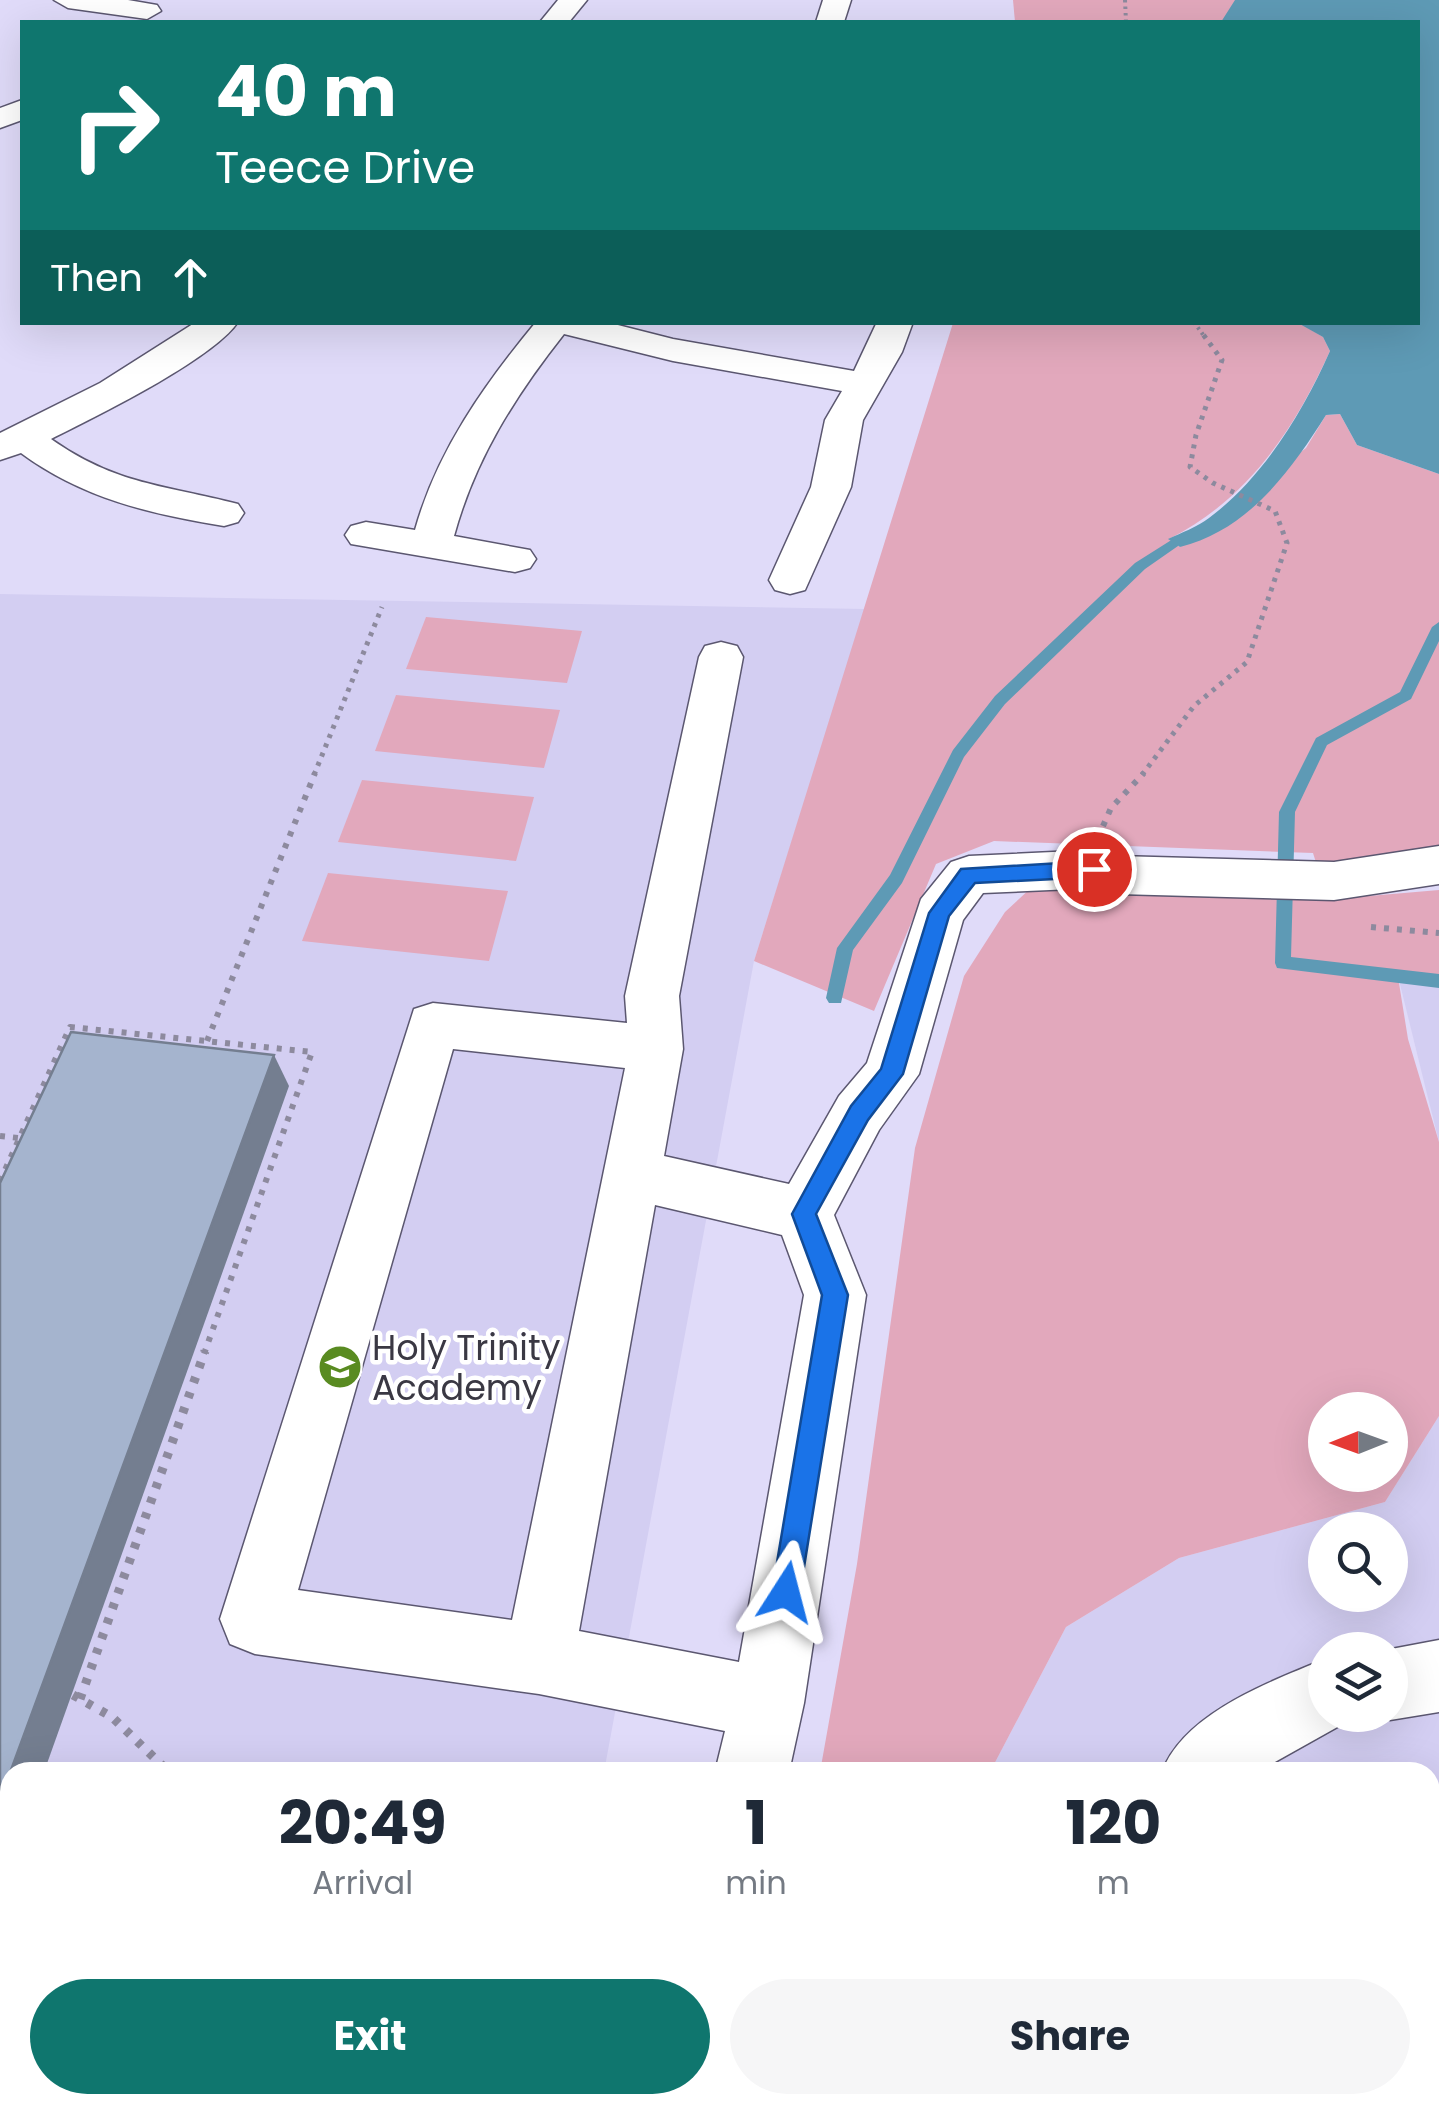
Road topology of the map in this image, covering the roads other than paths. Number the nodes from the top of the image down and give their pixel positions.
1 (68, 0) edge
2 (573, 0) edge
3 (150, 11) edge
4 (556, 20) edge
5 (216, 325) edge
6 (555, 325) edge
7 (570, 325) edge
8 (881, 353) edge
9 (12, 443) edge
10 (224, 513) dead end
11 (366, 535) dead end
12 (431, 546) junction
13 (514, 559) dead end
14 (790, 580) dead end
15 (722, 657) dead end
16 (1439, 865) edge
17 (656, 1049) junction
18 (632, 1174) junction
19 (804, 1214) junction
20 (539, 1659) junction
21 (1439, 1676) edge
22 (1408, 1681) edge
23 (768, 1703) junction
24 (1308, 1704) edge
25 (754, 1762) edge
26 (1212, 1762) edge

1 - 3 street
2 - 4 street
5 - 9 street
6 - 12 street
7 - 8 street
8 - 14 street
9 - 10 street
11 - 12 street
12 - 13 street
15 - 17 street
16 - 19 street
17 - 18 street
17 - 20 street
18 - 19 street
18 - 20 street
19 - 23 street
20 - 23 street
21 - 22 street
23 - 25 street
24 - 26 street

